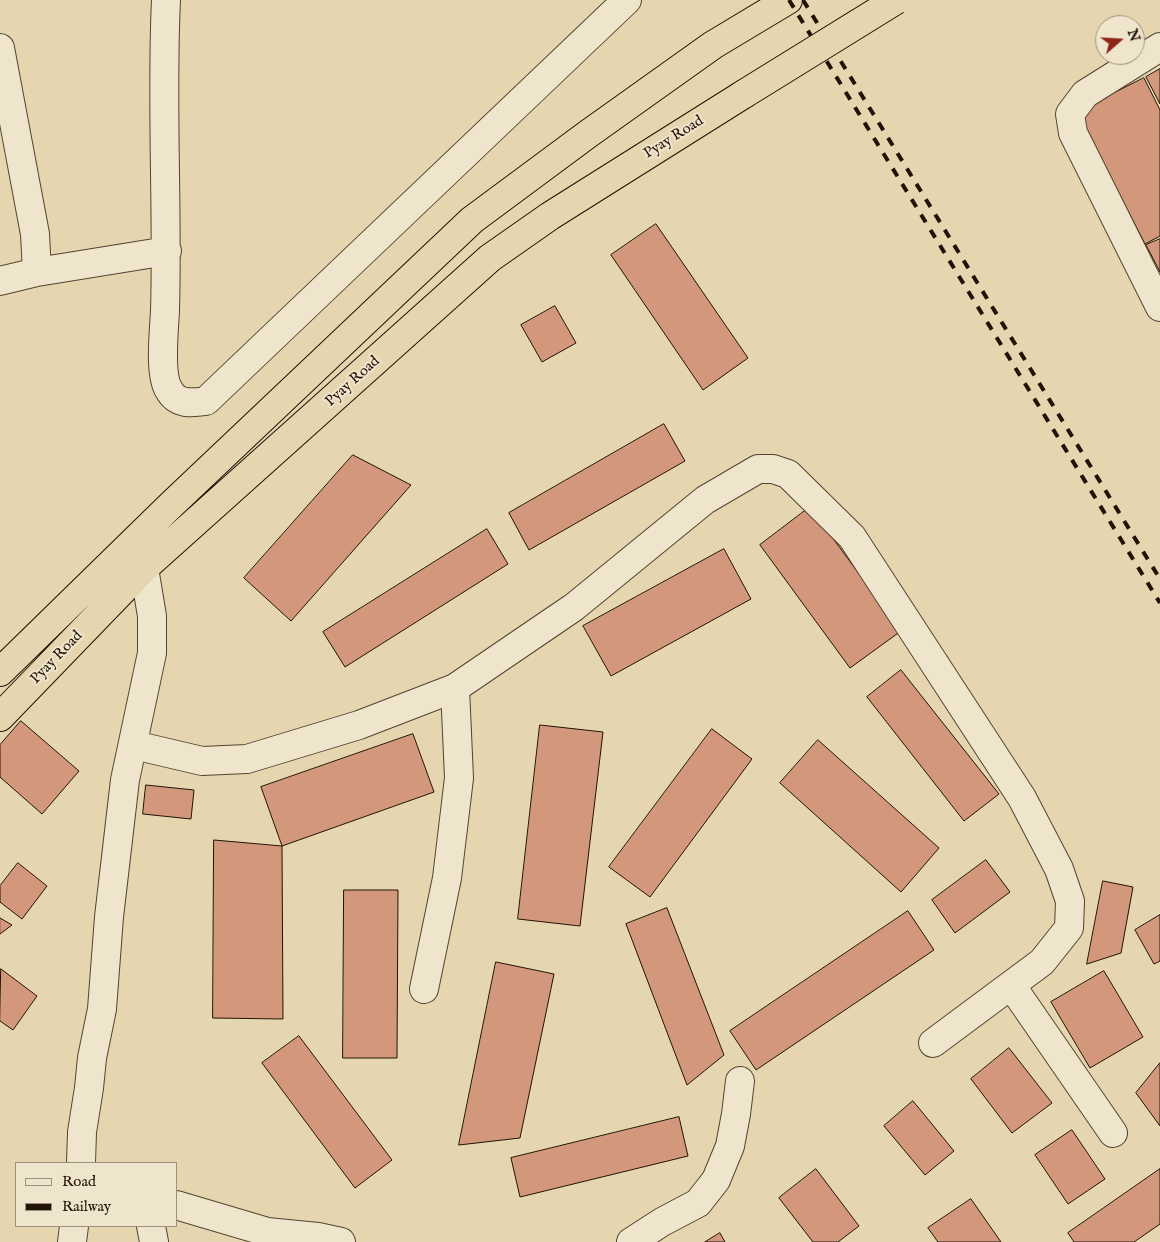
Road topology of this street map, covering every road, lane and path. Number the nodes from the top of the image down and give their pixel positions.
1 (166, 0) edge
2 (627, 0) edge
3 (788, 0) edge
4 (896, 0) edge
5 (1160, 47) edge
6 (0, 48) edge
7 (167, 251) junction
8 (37, 272) junction
9 (0, 281) edge
10 (1160, 307) edge
11 (124, 551) junction
12 (144, 568) junction
13 (0, 672) edge
14 (454, 688) junction
15 (0, 717) edge
16 (134, 745) junction
17 (1011, 985) junction
18 (424, 989) dead end
19 (933, 1044) dead end
20 (740, 1081) dead end
21 (1113, 1134) dead end
22 (81, 1162) edge
23 (178, 1207) edge
24 (74, 1227) edge
25 (151, 1227) edge
26 (72, 1242) edge
27 (154, 1242) edge
28 (341, 1242) edge
29 (631, 1242) edge

1 - 7 street
2 - 7 street
3 - 11 highway, Pyay Road
4 - 12 highway, Pyay Road, bridge
5 - 10 street
6 - 8 street
7 - 8 street
8 - 9 street
11 - 12 street
11 - 13 highway, Pyay Road
12 - 15 highway, Pyay Road
12 - 16 street
14 - 16 street
14 - 17 street
14 - 18 street
16 - 22 street
17 - 19 street
17 - 21 street
20 - 29 street
23 - 28 street
24 - 26 street
25 - 27 street

